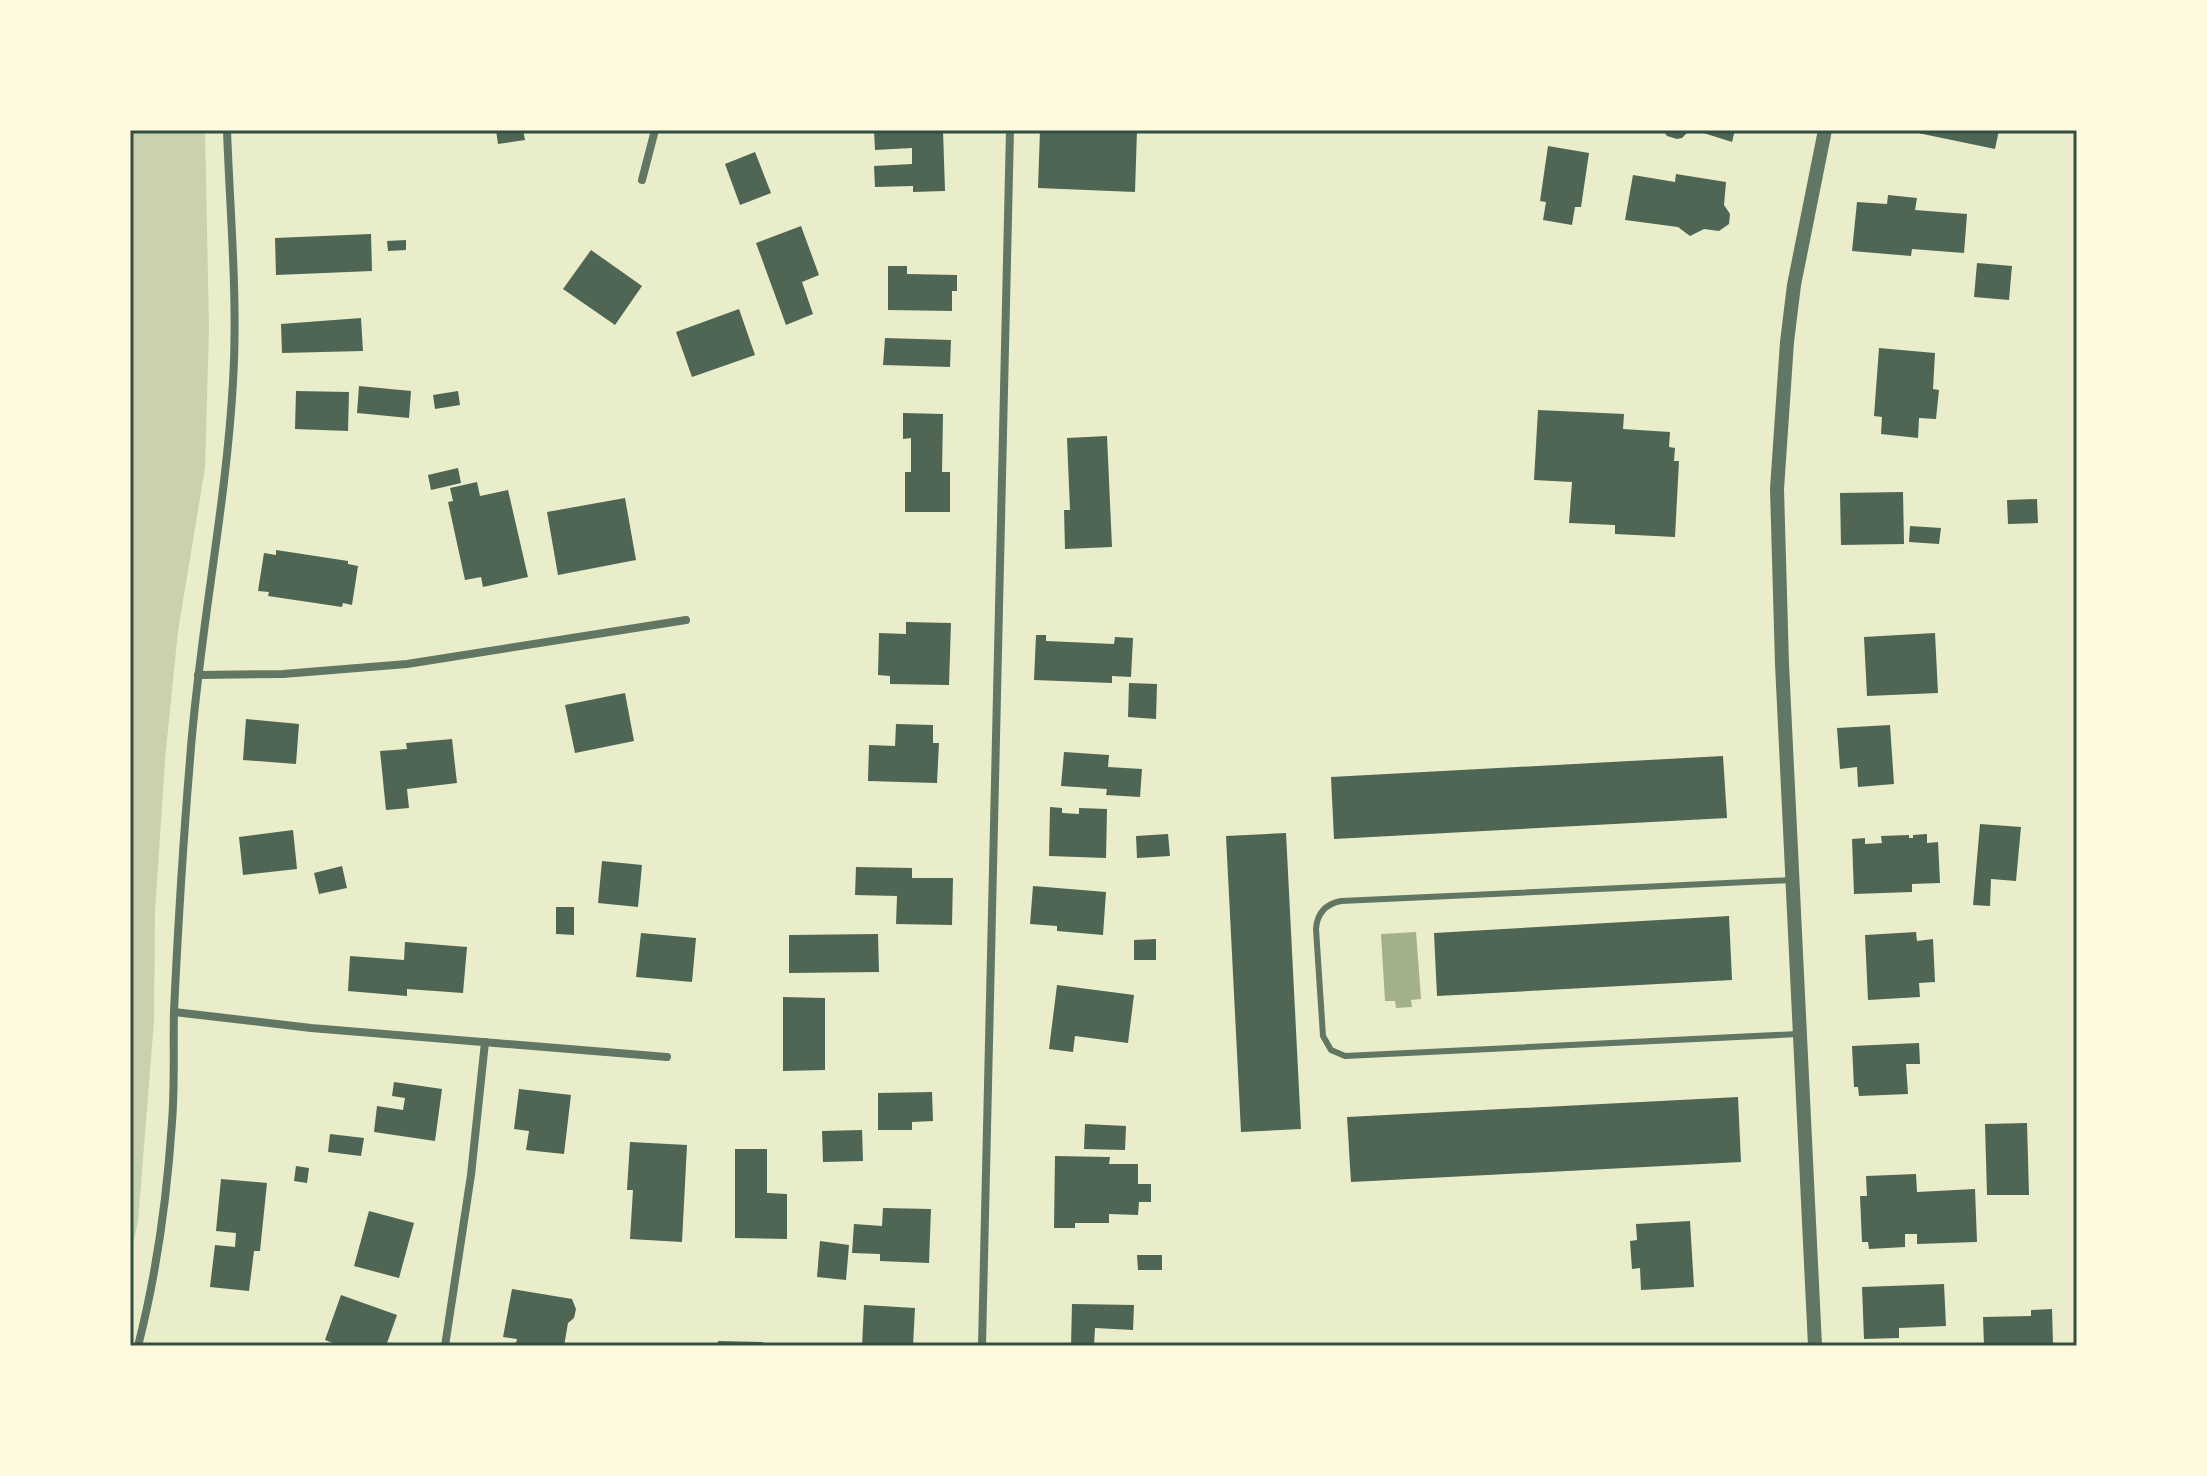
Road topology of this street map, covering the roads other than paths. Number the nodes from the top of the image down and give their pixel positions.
1 (227, 130) edge
2 (655, 130) edge
3 (1010, 130) edge
4 (1825, 130) edge
5 (642, 180) dead end
6 (686, 620) dead end
7 (198, 675) junction
8 (1792, 880) junction
9 (174, 1012) junction
10 (1801, 1033) junction
11 (485, 1042) junction
12 (667, 1057) dead end
13 (138, 1346) edge
14 (445, 1346) edge
15 (982, 1346) edge
16 (1815, 1346) edge

1 - 7 street
2 - 5 street
3 - 15 street
4 - 8 street
6 - 7 street
7 - 9 street
8 - 10 street
8 - 10 lane
9 - 11 street
9 - 13 street
10 - 16 street
11 - 12 street
11 - 14 street

